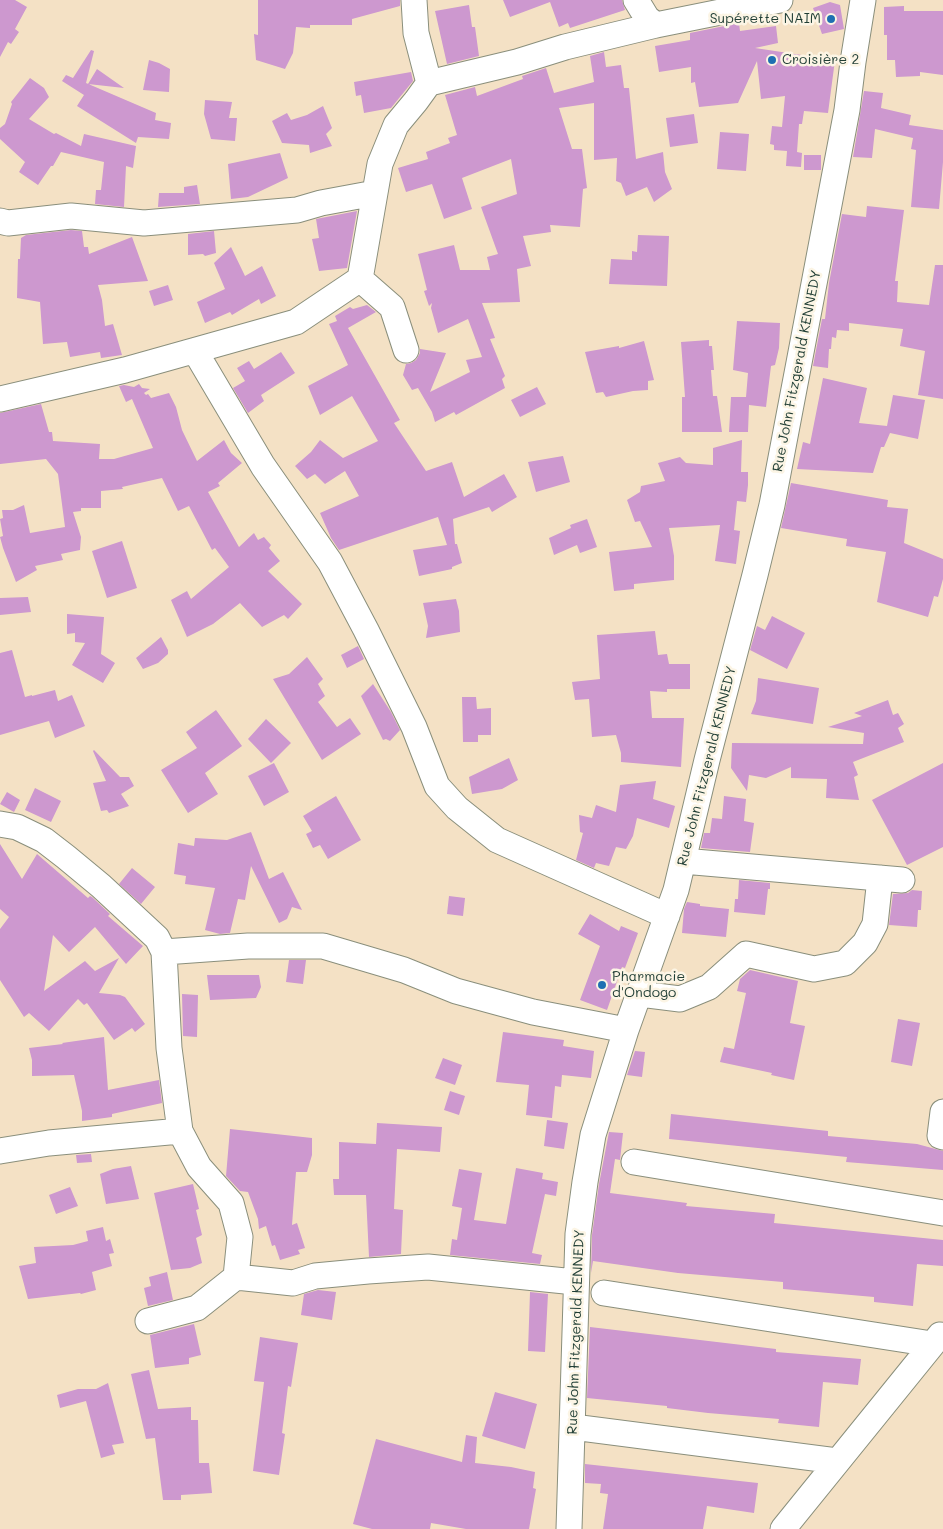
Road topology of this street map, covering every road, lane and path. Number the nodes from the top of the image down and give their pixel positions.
1 (414, 0) edge
2 (636, 0) edge
3 (780, 0) edge
4 (863, 0) edge
5 (656, 24) junction
6 (428, 83) junction
7 (375, 193) junction
8 (0, 221) edge
9 (360, 280) junction
10 (406, 350) dead end
11 (195, 351) junction
12 (0, 399) edge
13 (0, 824) edge
14 (683, 861) junction
15 (668, 916) junction
16 (164, 952) junction
17 (640, 994) junction
18 (626, 1030) junction
19 (943, 1112) edge
20 (180, 1131) junction
21 (943, 1137) edge
22 (0, 1151) edge
23 (634, 1162) dead end
24 (943, 1213) edge
25 (236, 1277) junction
26 (575, 1282) junction
27 (604, 1293) dead end
28 (148, 1321) dead end
29 (938, 1338) edge
30 (573, 1427) junction
31 (837, 1461) junction
32 (569, 1529) edge
33 (782, 1529) edge

1 - 6 street
2 - 5 street
3 - 5 street
4 - 14 street, Rue John Fitzgerald KENNEDY
5 - 6 street
6 - 7 street
7 - 8 street
7 - 9 street
9 - 10 street
9 - 11 street
11 - 12 street
11 - 15 street
13 - 16 street
14 - 15 street, Rue John Fitzgerald KENNEDY
14 - 17 street
15 - 17 street, Rue John Fitzgerald KENNEDY
16 - 18 street
16 - 20 street
17 - 18 street, Rue John Fitzgerald KENNEDY
18 - 26 street, Rue John Fitzgerald KENNEDY
19 - 21 street
20 - 22 street
20 - 25 street
23 - 24 street
25 - 26 street
25 - 28 street
26 - 30 street, Rue John Fitzgerald KENNEDY
27 - 29 street
29 - 31 street
30 - 31 street
30 - 32 street, Rue John Fitzgerald KENNEDY
31 - 33 street

